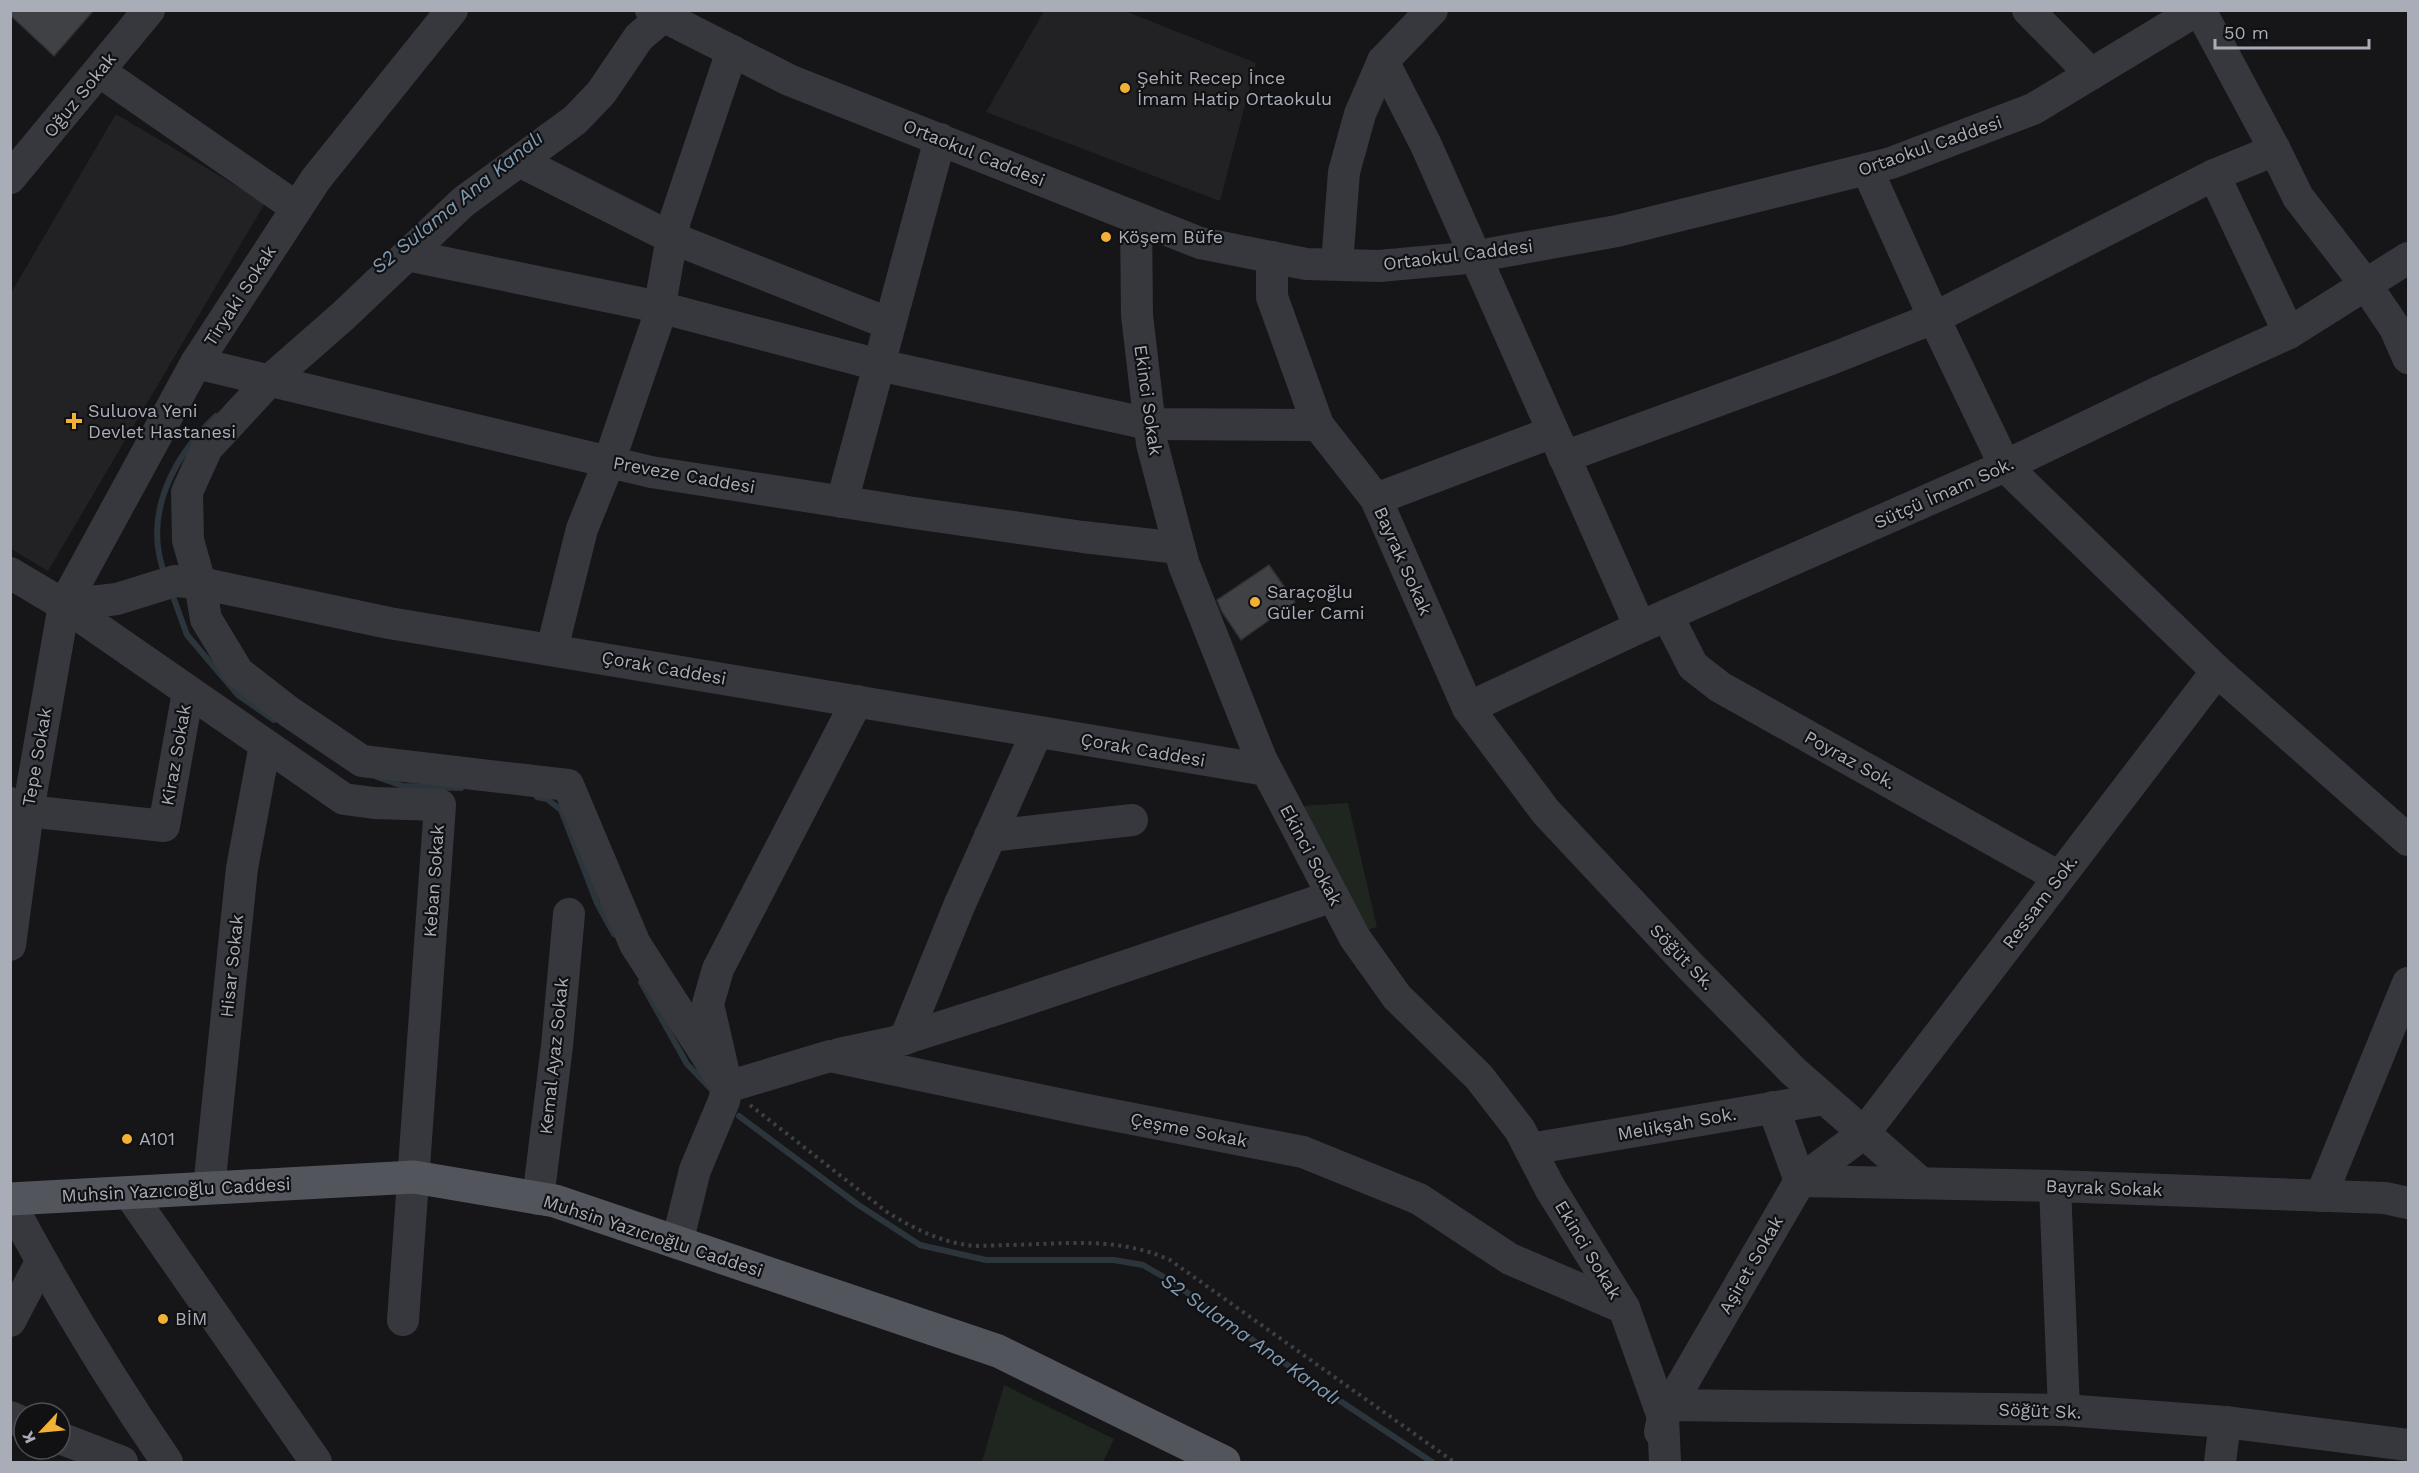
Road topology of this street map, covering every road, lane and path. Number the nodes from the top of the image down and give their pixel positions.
1 (149, 10) edge
2 (452, 10) edge
3 (1432, 10) edge
4 (2028, 10) edge
5 (2198, 10) edge
6 (661, 12) edge
7 (732, 51) junction
8 (1383, 61) junction
9 (99, 71) junction
10 (2091, 74) junction
11 (940, 139) junction
12 (2276, 150) junction
13 (519, 161) junction
14 (1867, 169) junction
15 (2214, 175) junction
16 (10, 178) edge
17 (297, 208) junction
18 (1137, 218) junction
19 (672, 238) junction
20 (407, 255) junction
21 (1474, 256) junction
22 (1272, 257) junction
23 (2409, 258) edge
24 (1337, 264) junction
25 (2366, 285) junction
26 (659, 308) junction
27 (1934, 318) junction
28 (890, 324) junction
29 (2289, 333) junction
30 (2409, 358) edge
31 (196, 363) junction
32 (879, 365) junction
33 (270, 380) junction
34 (1149, 424) junction
35 (1318, 425) junction
36 (1559, 445) junction
37 (609, 462) junction
38 (2005, 466) junction
39 (1376, 499) junction
40 (842, 502) junction
41 (1179, 548) junction
42 (10, 573) edge
43 (201, 583) junction
44 (64, 605) junction
45 (1654, 621) junction
46 (552, 649) junction
47 (2217, 671) junction
48 (188, 692) junction
49 (858, 701) junction
50 (1468, 708) junction
51 (1036, 732) junction
52 (265, 746) junction
53 (1266, 770) junction
54 (19, 807) edge
55 (1132, 820) dead end
56 (990, 836) junction
57 (2409, 840) edge
58 (2059, 877) junction
59 (1333, 896) junction
60 (569, 914) dead end
61 (10, 945) edge
62 (2409, 983) edge
63 (905, 1038) junction
64 (830, 1056) junction
65 (728, 1087) junction
66 (1824, 1099) junction
67 (1773, 1107) junction
68 (1864, 1133) junction
69 (1530, 1149) junction
70 (414, 1177) junction
71 (1800, 1181) junction
72 (1921, 1183) junction
73 (2055, 1186) junction
74 (209, 1188) junction
75 (129, 1193) junction
76 (2321, 1196) junction
77 (538, 1199) junction
78 (10, 1201) edge
79 (2409, 1203) edge
80 (677, 1243) junction
81 (41, 1262) junction
82 (1624, 1308) junction
83 (403, 1320) dead end
84 (10, 1321) edge
85 (2064, 1410) junction
86 (1666, 1411) junction
87 (2225, 1422) junction
88 (72, 1443) edge
89 (2409, 1445) edge
90 (122, 1462) edge
91 (167, 1462) edge
92 (316, 1462) edge
93 (1224, 1462) edge
94 (1454, 1462) edge
95 (1656, 1462) edge
96 (1665, 1462) edge
97 (2220, 1462) edge

1 - 9 street, Oğuz Sokak
2 - 17 street, Tiryaki Sokak
3 - 8 street
4 - 10 street
5 - 10 street, Ortaokul Caddesi
5 - 12 street
6 - 7 street, Ortaokul Caddesi
6 - 13 street
7 - 11 street, Ortaokul Caddesi
7 - 19 street
8 - 21 street, Poyraz Sok.
8 - 24 street
9 - 16 street, Oğuz Sokak
9 - 17 street
10 - 14 street, Ortaokul Caddesi
11 - 18 street, Ortaokul Caddesi
11 - 28 street
12 - 15 street
12 - 25 street
13 - 19 street
13 - 20 street
14 - 21 street, Ortaokul Caddesi
14 - 27 street
15 - 27 street
15 - 29 street
17 - 31 street, Tiryaki Sokak
18 - 22 street, Ortaokul Caddesi
18 - 34 street, Ekinci Sokak
19 - 26 street
19 - 28 street
20 - 26 street
20 - 33 street
21 - 24 street, Ortaokul Caddesi
21 - 36 street, Poyraz Sok.
22 - 24 street, Ortaokul Caddesi
22 - 35 street, Bayrak Sokak
23 - 25 street, Sütçü İmam Sok.
25 - 29 street, Sütçü İmam Sok.
25 - 30 street
26 - 32 street
26 - 37 street
27 - 36 street
27 - 38 street
28 - 32 street
29 - 38 street, Sütçü İmam Sok.
31 - 33 street, Preveze Caddesi
31 - 44 street, Tiryaki Sokak
32 - 34 street
32 - 40 street
33 - 37 street, Preveze Caddesi
33 - 43 street
34 - 35 street
34 - 41 street, Ekinci Sokak
35 - 39 street, Bayrak Sokak
36 - 39 street
36 - 45 street, Poyraz Sok.
37 - 40 street, Preveze Caddesi
37 - 46 street
38 - 45 street, Sütçü İmam Sok.
38 - 47 street
39 - 50 street, Bayrak Sokak
40 - 41 street, Preveze Caddesi
41 - 53 street, Ekinci Sokak
42 - 44 street, Keban Sokak
43 - 44 street, Çorak Caddesi
43 - 46 street, Çorak Caddesi
43 - 65 street
44 - 48 street, Keban Sokak
44 - 54 street, Tepe Sokak
45 - 50 street, Sütçü İmam Sok.
45 - 58 street, Poyraz Sok.
46 - 49 street, Çorak Caddesi
47 - 57 street
47 - 58 street, Ressam Sok.
48 - 52 street, Keban Sokak
48 - 54 street, Kiraz Sokak
49 - 51 street, Çorak Caddesi
49 - 65 street
50 - 66 street, Söğüt Sk.
51 - 53 street, Çorak Caddesi
51 - 56 street
52 - 70 street, Keban Sokak
52 - 74 street, Hisar Sokak
53 - 59 street, Ekinci Sokak
54 - 61 street, Tepe Sokak
55 - 56 street
56 - 63 street
58 - 68 street, Ressam Sok.
59 - 63 street
59 - 69 street, Ekinci Sokak
60 - 77 street, Kemal Ayaz Sokak
62 - 76 street
63 - 64 street
64 - 65 street, Çeşme Sokak
64 - 82 street, Çeşme Sokak
65 - 80 street
65 - 94 path
66 - 67 street, Melikşah Sok.
66 - 68 street, Söğüt Sk.
67 - 69 street, Melikşah Sok.
67 - 71 street
68 - 71 street, Aşiret Sokak
68 - 72 street, Söğüt Sk.
69 - 82 street, Ekinci Sokak
70 - 74 main road, Muhsin Yazıcıoğlu Caddesi
70 - 77 main road, Muhsin Yazıcıoğlu Caddesi
70 - 83 street
71 - 72 street, Bayrak Sokak
71 - 86 street, Aşiret Sokak
72 - 73 street, Bayrak Sokak
73 - 76 street, Bayrak Sokak
73 - 85 street
74 - 75 main road, Muhsin Yazıcıoğlu Caddesi
75 - 78 main road, Muhsin Yazıcıoğlu Caddesi
75 - 92 street
76 - 79 street, Bayrak Sokak
77 - 80 main road, Muhsin Yazıcıoğlu Caddesi
78 - 81 street
80 - 93 main road, Muhsin Yazıcıoğlu Caddesi
81 - 84 street
81 - 91 street
82 - 86 street, Ekinci Sokak
85 - 86 street, Söğüt Sk.
85 - 87 street, Söğüt Sk.
86 - 95 street, Aşiret Sokak
86 - 96 street
87 - 89 street, Söğüt Sk.
87 - 97 street
88 - 90 street

